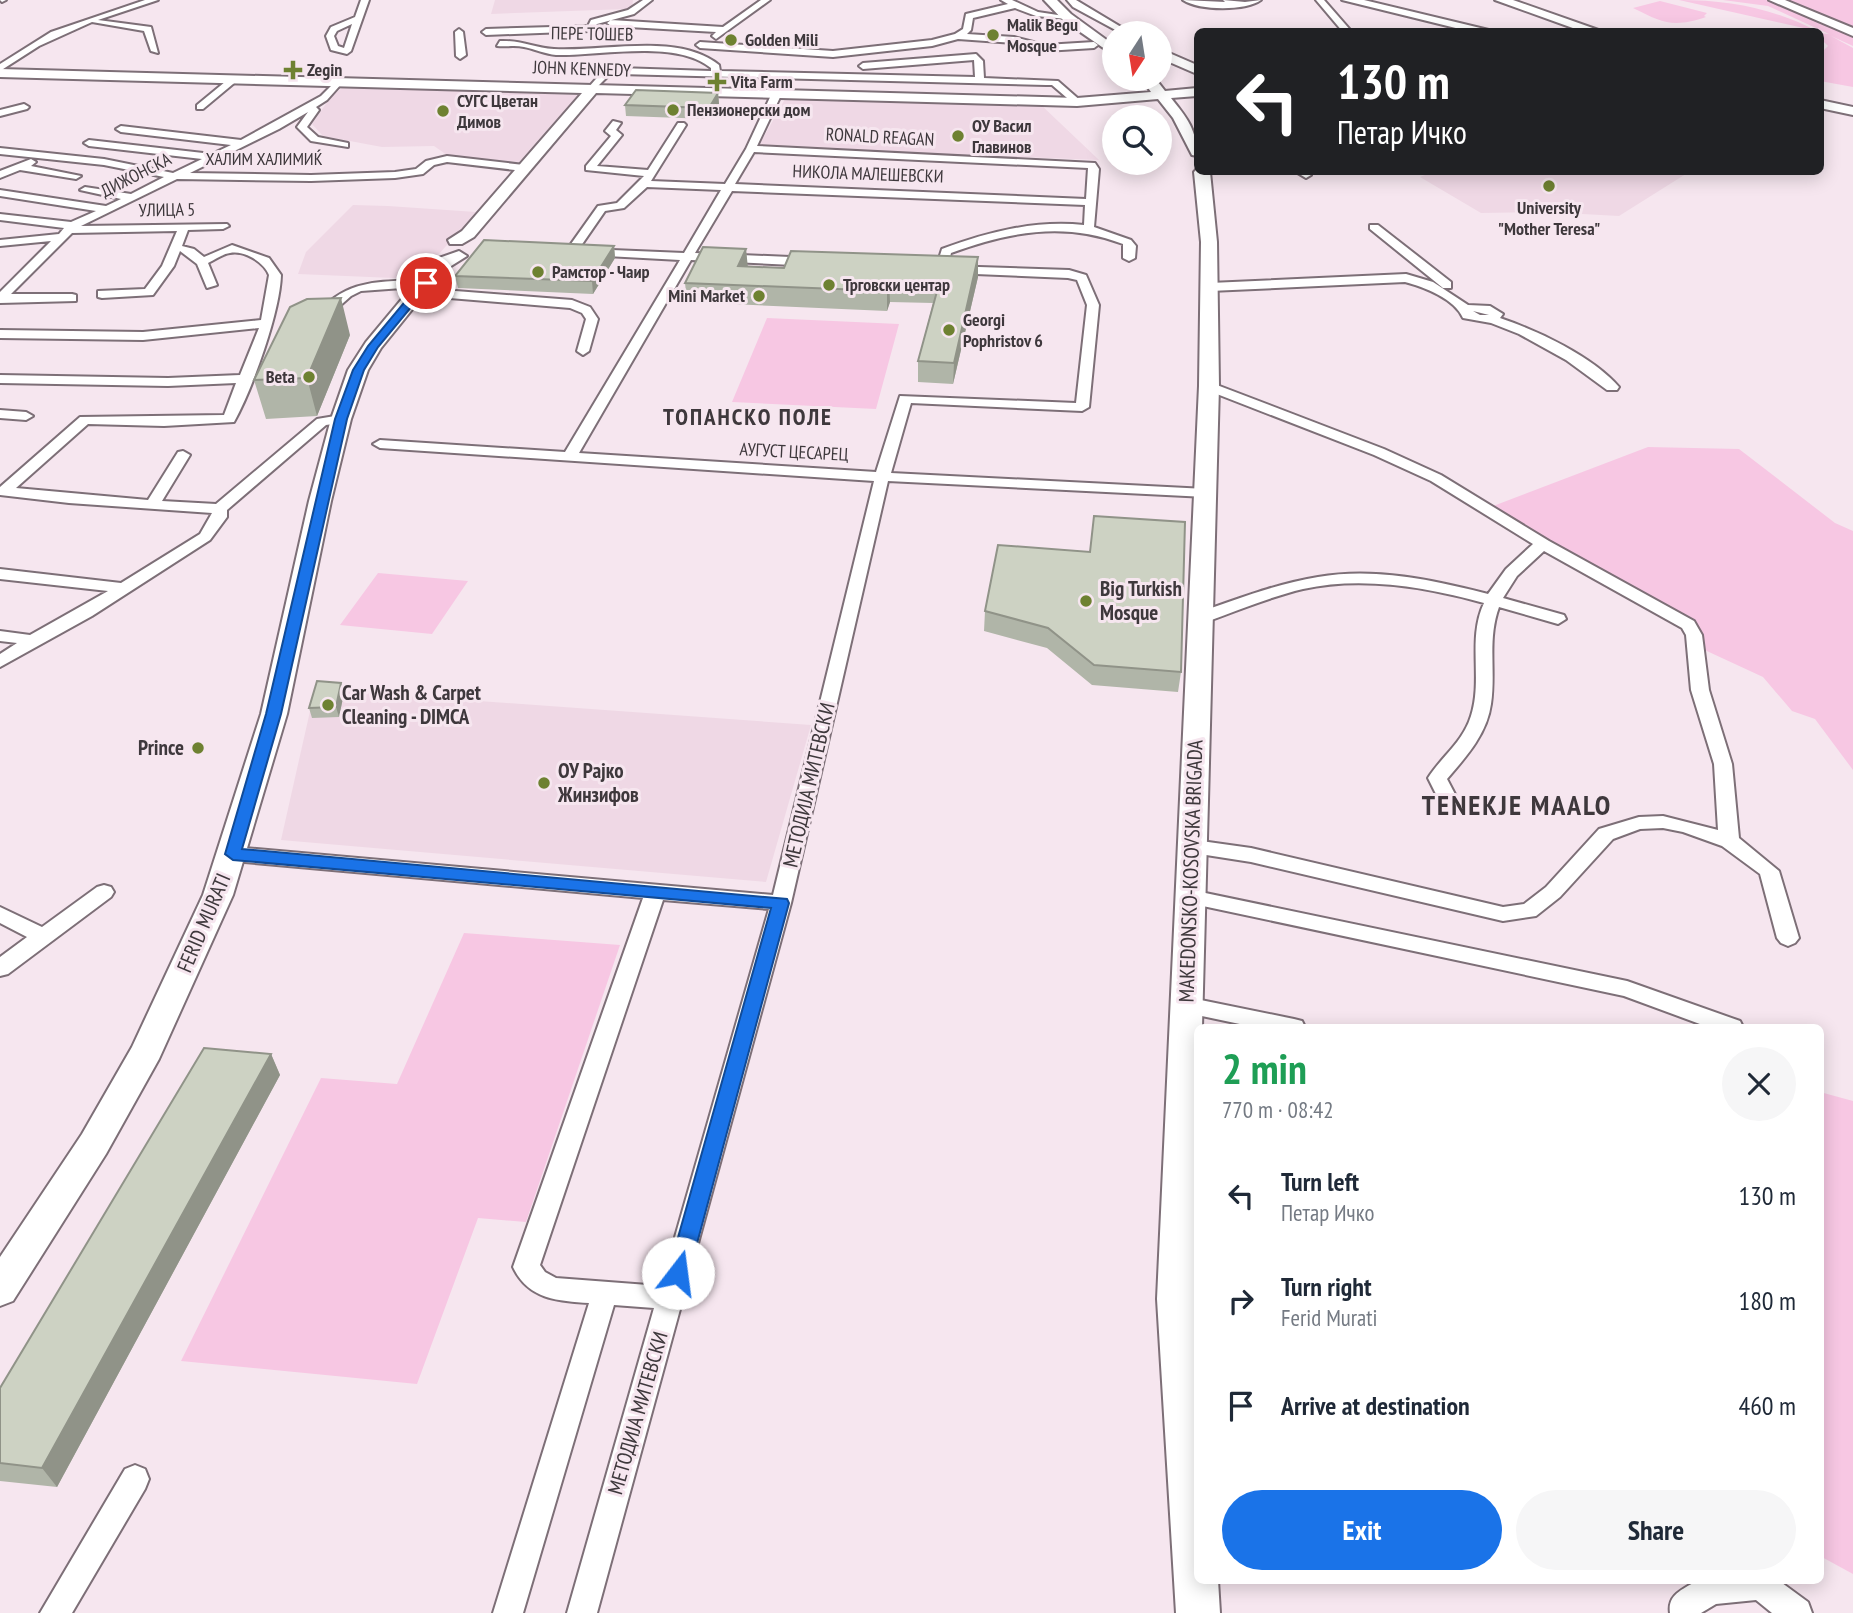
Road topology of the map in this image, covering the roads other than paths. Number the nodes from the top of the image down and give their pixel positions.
1 (154, 0) edge
2 (365, 0) edge
3 (648, 0) edge
4 (766, 0) edge
5 (1004, 0) edge
6 (1051, 0) edge
7 (1071, 0) edge
8 (1187, 0) edge
9 (1257, 0) edge
10 (1320, 0) edge
11 (1348, 0) edge
12 (1501, 0) edge
13 (1775, 0) edge
14 (1229, 2) edge
15 (1375, 3) edge
16 (1016, 5) junction
17 (356, 19) junction
18 (1070, 19) junction
19 (84, 20) junction
20 (1104, 21) edge
21 (1102, 24) edge
22 (1575, 25) junction
23 (595, 28) junction
24 (1344, 28) edge
25 (1475, 28) edge
26 (1567, 28) edge
27 (1585, 28) edge
28 (726, 30) junction
29 (459, 32) dead end
30 (486, 32) dead end
31 (1853, 32) edge
32 (958, 36) junction
33 (614, 37) dead end
34 (1102, 42) edge
35 (500, 44) dead end
36 (700, 45) junction
37 (1094, 45) dead end
38 (23, 49) junction
39 (622, 49) junction
40 (11, 50) dead end
41 (1172, 50) edge
42 (1189, 50) dead end
43 (155, 51) dead end
44 (684, 52) junction
45 (1172, 56) edge
46 (460, 57) dead end
47 (863, 66) dead end
48 (1194, 68) edge
49 (0, 71) edge
50 (715, 75) junction
51 (234, 79) junction
52 (338, 82) junction
53 (980, 82) junction
54 (593, 88) junction
55 (1142, 91) edge
56 (1158, 91) edge
57 (777, 93) junction
58 (1194, 94) edge
59 (1163, 96) junction
60 (1110, 100) junction
61 (1077, 102) junction
62 (1824, 103) edge
63 (24, 107) dead end
64 (200, 107) dead end
65 (309, 108) junction
66 (1853, 109) edge
67 (0, 113) edge
68 (1177, 115) junction
69 (616, 123) dead end
70 (681, 125) dead end
71 (121, 129) dead end
72 (89, 143) dead end
73 (240, 143) junction
74 (344, 145) dead end
75 (1194, 146) edge
76 (751, 149) junction
77 (0, 150) edge
78 (41, 157) junction
79 (210, 157) junction
80 (19, 167) junction
81 (524, 168) junction
82 (651, 173) junction
83 (1202, 175) edge
84 (0, 176) edge
85 (76, 176) dead end
86 (173, 176) junction
87 (644, 184) junction
88 (728, 187) junction
89 (85, 190) dead end
90 (0, 193) edge
91 (131, 197) junction
92 (1091, 202) junction
93 (107, 209) junction
94 (0, 218) edge
95 (223, 226) dead end
96 (181, 227) junction
97 (1089, 227) junction
98 (1374, 227) dead end
99 (68, 231) junction
100 (0, 243) edge
101 (47, 250) junction
102 (181, 250) junction
103 (23, 254) dead end
104 (687, 257) junction
105 (1129, 258) dead end
106 (201, 261) junction
107 (823, 263) edge
108 (211, 285) dead end
109 (1210, 287) junction
110 (421, 288) junction
111 (0, 294) edge
112 (102, 294) dead end
113 (72, 298) dead end
114 (1470, 308) junction
115 (267, 323) junction
116 (314, 325) edge
117 (0, 334) edge
118 (583, 351) dead end
119 (267, 356) edge
120 (247, 375) junction
121 (0, 379) edge
122 (1209, 386) junction
123 (1612, 387) dead end
124 (0, 414) edge
125 (26, 416) dead end
126 (341, 419) junction
127 (380, 444) dead end
128 (183, 455) dead end
129 (569, 457) junction
130 (882, 477) junction
131 (2, 491) edge
132 (1206, 493) junction
133 (152, 505) junction
134 (220, 509) junction
135 (1543, 544) junction
136 (0, 574) edge
137 (125, 588) junction
138 (1492, 599) junction
139 (1200, 618) junction
140 (1558, 619) dead end
141 (0, 636) edge
142 (33, 640) junction
143 (0, 662) edge
144 (1448, 800) dead end
145 (1729, 841) junction
146 (1194, 847) junction
147 (233, 854) junction
148 (104, 892) dead end
149 (655, 892) junction
150 (1191, 897) junction
151 (781, 903) junction
152 (0, 914) edge
153 (44, 937) junction
154 (1788, 938) dead end
155 (0, 968) edge
156 (1186, 1005) junction
157 (1279, 1024) edge
158 (1724, 1024) edge
159 (0, 1289) edge
160 (605, 1293) junction
161 (671, 1298) junction
162 (135, 1479) dead end
163 (1194, 1558) edge
164 (1196, 1584) edge
165 (55, 1613) edge
166 (508, 1613) edge
167 (582, 1613) edge
168 (1198, 1613) edge
169 (1685, 1613) edge
170 (1797, 1613) edge

1 - 19 street
2 - 17 street
3 - 23 street
4 - 28 street
5 - 16 street
6 - 18 street
7 - 20 street
8 - 14 street
9 - 14 street
10 - 24 street
11 - 15 street
12 - 22 street
13 - 31 street
15 - 25 street
16 - 18 street
16 - 32 street
17 - 17 street
18 - 21 street
18 - 34 street
19 - 38 street
19 - 43 street
22 - 26 street
22 - 27 street
23 - 28 street
23 - 30 street
28 - 36 street
29 - 46 street
32 - 36 street
32 - 37 street
33 - 39 street
35 - 39 street, ПЕРЕ ТОШЕВ
36 - 44 street
38 - 40 street
38 - 49 street
39 - 44 street, ПЕРЕ ТОШЕВ
41 - 42 street
44 - 50 street
45 - 48 street
47 - 53 street
49 - 51 street, JOHN KENNEDY
50 - 53 street
50 - 54 street
51 - 52 street, JOHN KENNEDY
51 - 64 street
52 - 54 street, JOHN KENNEDY
52 - 65 street, ДИЖОНСКА
53 - 61 street
54 - 57 street, JOHN KENNEDY
54 - 81 street, FERID MURATI
55 - 60 street
56 - 59 street
57 - 61 street, JOHN KENNEDY
57 - 76 street
58 - 59 street, JOHN KENNEDY
59 - 60 street, JOHN KENNEDY
59 - 68 street
60 - 61 street, JOHN KENNEDY
60 - 68 street
62 - 66 street
63 - 67 street
65 - 73 street, ДИЖОНСКА
65 - 74 street
68 - 75 street
69 - 82 street
70 - 82 street
71 - 73 street
72 - 79 street
73 - 79 street, ДИЖОНСКА
76 - 88 street
76 - 92 street, RONALD REAGAN
77 - 78 street, ХАЛИМ ХАЛИМИЌ
78 - 80 street
78 - 86 street, ХАЛИМ ХАЛИМИЌ
79 - 86 street, ДИЖОНСКА
80 - 84 street
80 - 85 street
81 - 86 street, ХАЛИМ ХАЛИМИЌ
81 - 110 street, FERID MURATI
82 - 87 street
83 - 109 street, MAKEDONSKO-KOSOVSKA BRIGADA
86 - 91 street, ДИЖОНСКА
87 - 88 street, НИКОЛА МАЛЕШЕВСКИ
87 - 104 street
88 - 92 street, НИКОЛА МАЛЕШЕВСКИ
88 - 104 street
89 - 91 street
90 - 93 street
91 - 93 street, ДИЖОНСКА
92 - 97 street
93 - 99 street, ДИЖОНСКА
94 - 99 street
95 - 96 street, УЛИЦА 5
96 - 99 street, УЛИЦА 5
96 - 102 street
97 - 105 street
97 - 130 street, МЕТОДИЈА МИТЕВСКИ
98 - 114 street
99 - 100 street
99 - 101 street, ДИЖОНСКА
101 - 103 street
101 - 111 street, ДИЖОНСКА
102 - 106 street
102 - 112 street
104 - 107 street
104 - 129 street
106 - 108 street
106 - 115 street
109 - 114 street
109 - 122 street, MAKEDONSKO-KOSOVSKA BRIGADA
110 - 116 street
110 - 118 street
110 - 126 street, FERID MURATI
111 - 113 street
114 - 123 street
115 - 117 street
115 - 120 street
119 - 120 street
120 - 121 street
120 - 131 street
122 - 132 street, MAKEDONSKO-KOSOVSKA BRIGADA
122 - 135 street
124 - 125 street
126 - 134 street
126 - 147 street, FERID MURATI
127 - 129 street, АУГУСТ ЦЕСАРЕЦ
128 - 133 street
129 - 130 street, АУГУСТ ЦЕСАРЕЦ
130 - 132 street, АУГУСТ ЦЕСАРЕЦ
130 - 151 street, МЕТОДИЈА МИТЕВСКИ
131 - 133 street
132 - 139 street, MAKEDONSKO-KOSOVSKA BRIGADA
133 - 134 street
134 - 137 street
135 - 138 street
135 - 145 street
136 - 137 street
137 - 142 street
138 - 139 street
138 - 140 street
138 - 144 street
139 - 146 street, MAKEDONSKO-KOSOVSKA BRIGADA
141 - 142 street
142 - 143 street
145 - 146 street
145 - 154 street
146 - 150 street, MAKEDONSKO-KOSOVSKA BRIGADA
147 - 149 street
147 - 159 street, FERID MURATI
148 - 153 street
149 - 151 street
149 - 160 street
150 - 156 street, MAKEDONSKO-KOSOVSKA BRIGADA
150 - 158 street
151 - 161 street, МЕТОДИЈА МИТЕВСКИ
152 - 153 street
153 - 155 street
156 - 157 street
156 - 163 street, MAKEDONSKO-KOSOVSKA BRIGADA
160 - 161 street
160 - 166 street
161 - 167 street, МЕТОДИЈА МИТЕВСКИ
162 - 165 street
164 - 168 street, MAKEDONSKO-KOSOVSKA BRIGADA
169 - 170 street

